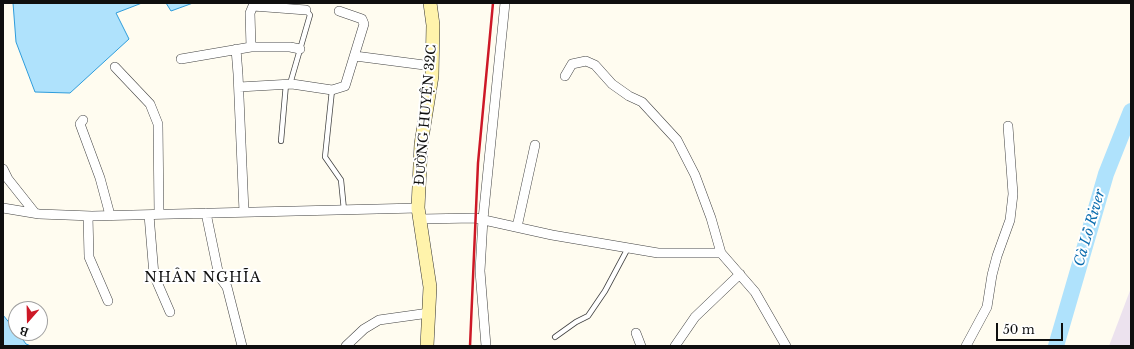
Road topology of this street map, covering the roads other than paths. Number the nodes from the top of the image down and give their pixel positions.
1 (430, 3) edge
2 (505, 3) edge
3 (306, 10) joint
4 (339, 11) dead end
5 (251, 47) junction
6 (236, 49) junction
7 (300, 49) junction
8 (355, 56) junction
9 (181, 59) dead end
10 (432, 66) junction
11 (115, 68) dead end
12 (565, 76) dead end
13 (288, 84) junction
14 (239, 87) junction
15 (332, 90) junction
16 (83, 120) dead end
17 (1008, 126) dead end
18 (281, 141) dead end
19 (535, 145) dead end
20 (3, 169) edge
21 (3, 208) edge
22 (344, 210) junction
23 (244, 212) junction
24 (35, 213) junction
25 (206, 213) junction
26 (148, 214) junction
27 (159, 214) junction
28 (419, 214) junction
29 (110, 215) junction
30 (88, 216) junction
31 (483, 219) junction
32 (517, 227) junction
33 (628, 248) junction
34 (721, 253) junction
35 (740, 274) junction
36 (108, 301) dead end
37 (170, 312) dead end
38 (428, 313) junction
39 (636, 333) dead end
40 (555, 336) dead end
41 (242, 346) edge
42 (346, 346) edge
43 (427, 346) edge
44 (486, 346) edge
45 (641, 346) edge
46 (675, 346) edge
47 (786, 346) edge
48 (966, 346) edge

1 - 10 street, ĐƯỜNG HUYỆN 32C
2 - 31 street
3 - 5 street
3 - 7 lane
4 - 8 street
5 - 6 street
5 - 7 street
6 - 9 street
6 - 14 street
7 - 13 lane
8 - 10 street
8 - 15 street
10 - 28 street, ĐƯỜNG HUYỆN 32C
11 - 27 street
12 - 34 street
13 - 14 street
13 - 15 street
13 - 18 lane
14 - 23 street
15 - 22 lane
16 - 29 street
17 - 48 street
19 - 32 street
20 - 24 street
21 - 24 street
22 - 23 street
22 - 28 street
23 - 25 street
24 - 30 street
25 - 27 street
25 - 41 street
26 - 27 street
26 - 29 street
26 - 37 street
28 - 31 street
28 - 38 street, ĐƯỜNG HUYỆN 32C
29 - 30 street
30 - 36 street
31 - 32 street
31 - 44 street
32 - 33 street
33 - 34 street
33 - 40 lane
34 - 35 street
35 - 46 street
35 - 47 street
38 - 42 street
38 - 43 street, ĐƯỜNG HUYỆN 32C
39 - 45 street

